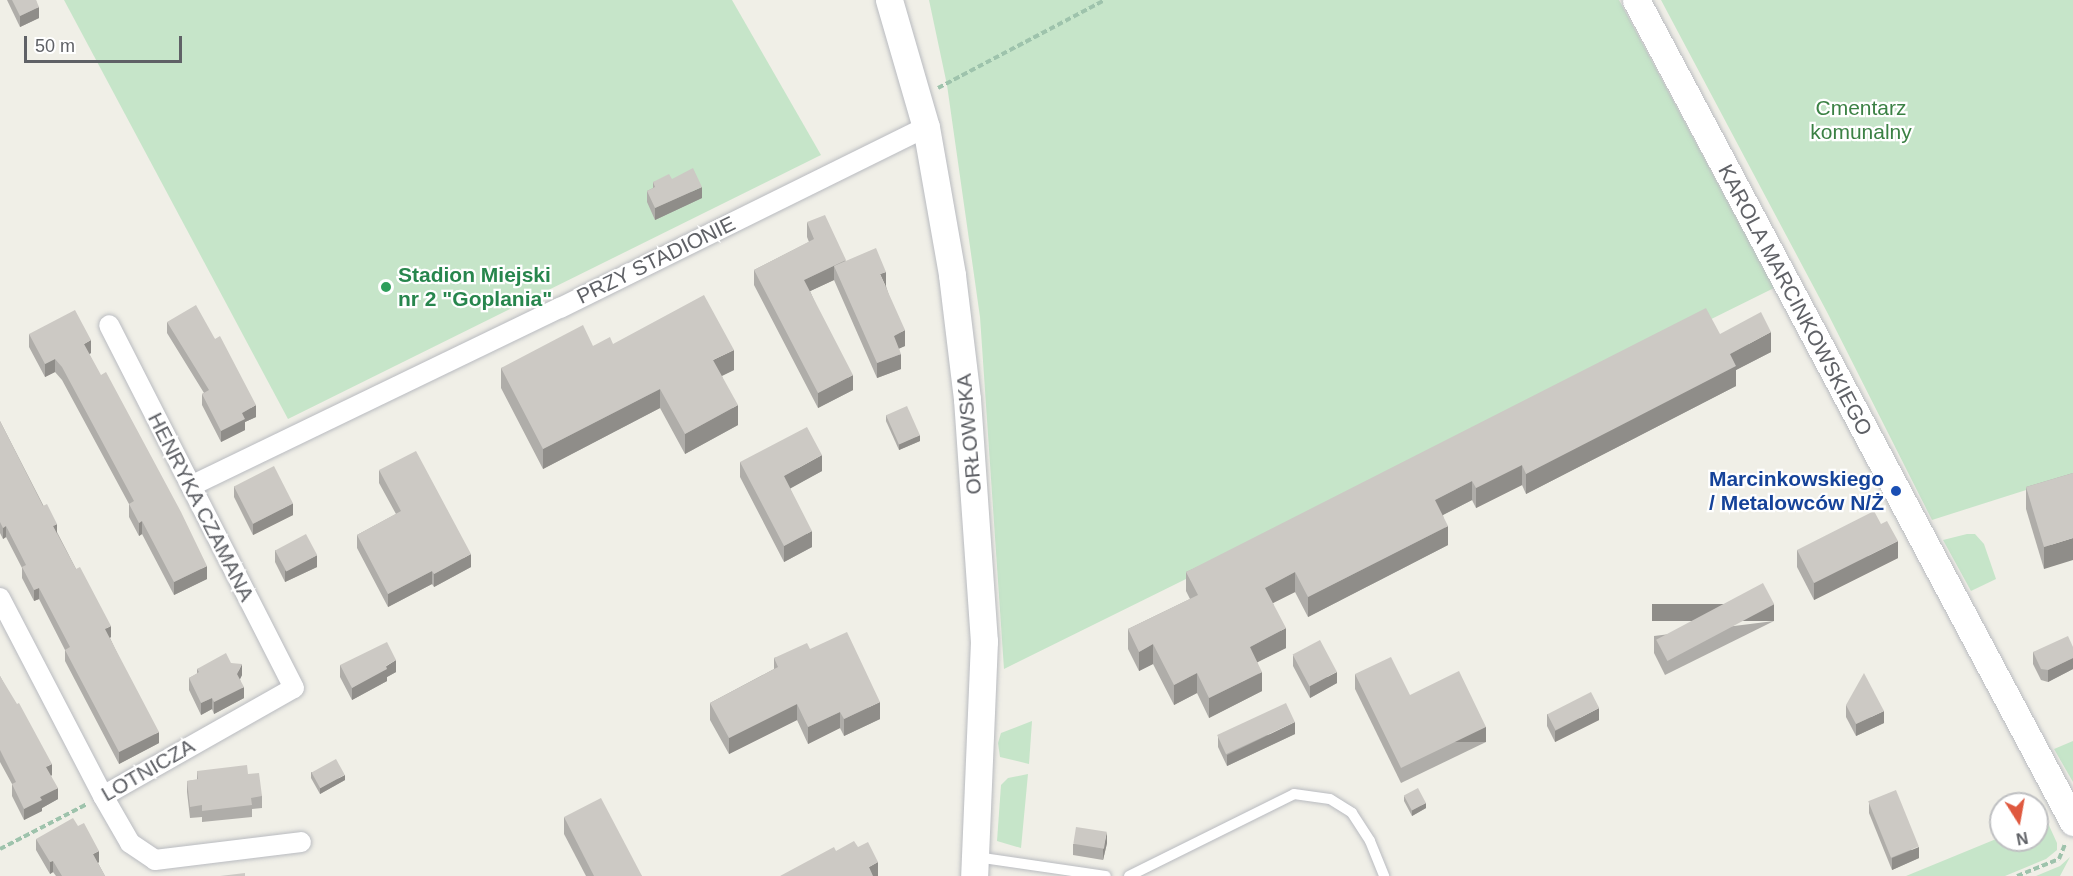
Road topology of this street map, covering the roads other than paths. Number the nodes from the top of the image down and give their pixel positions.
1 (890, 0) edge
2 (1636, 0) edge
3 (926, 127) junction
4 (109, 325) dead end
5 (191, 486) junction
6 (0, 598) edge
7 (294, 688) joint
8 (103, 796) junction
9 (2069, 832) edge
10 (301, 842) dead end
11 (975, 866) edge
12 (1106, 876) edge
13 (1129, 876) edge
14 (1384, 876) edge

1 - 3 street, ORŁOWSKA
2 - 9 street, KAROLA MARCINKOWSKIEGO
3 - 5 street, PRZY STADIONIE
3 - 11 street, ORŁOWSKA
4 - 5 street, HENRYKA CZAMANA
5 - 7 street, HENRYKA CZAMANA
6 - 8 street
7 - 8 street, LOTNICZA
8 - 10 street
11 - 12 lane
13 - 14 lane

